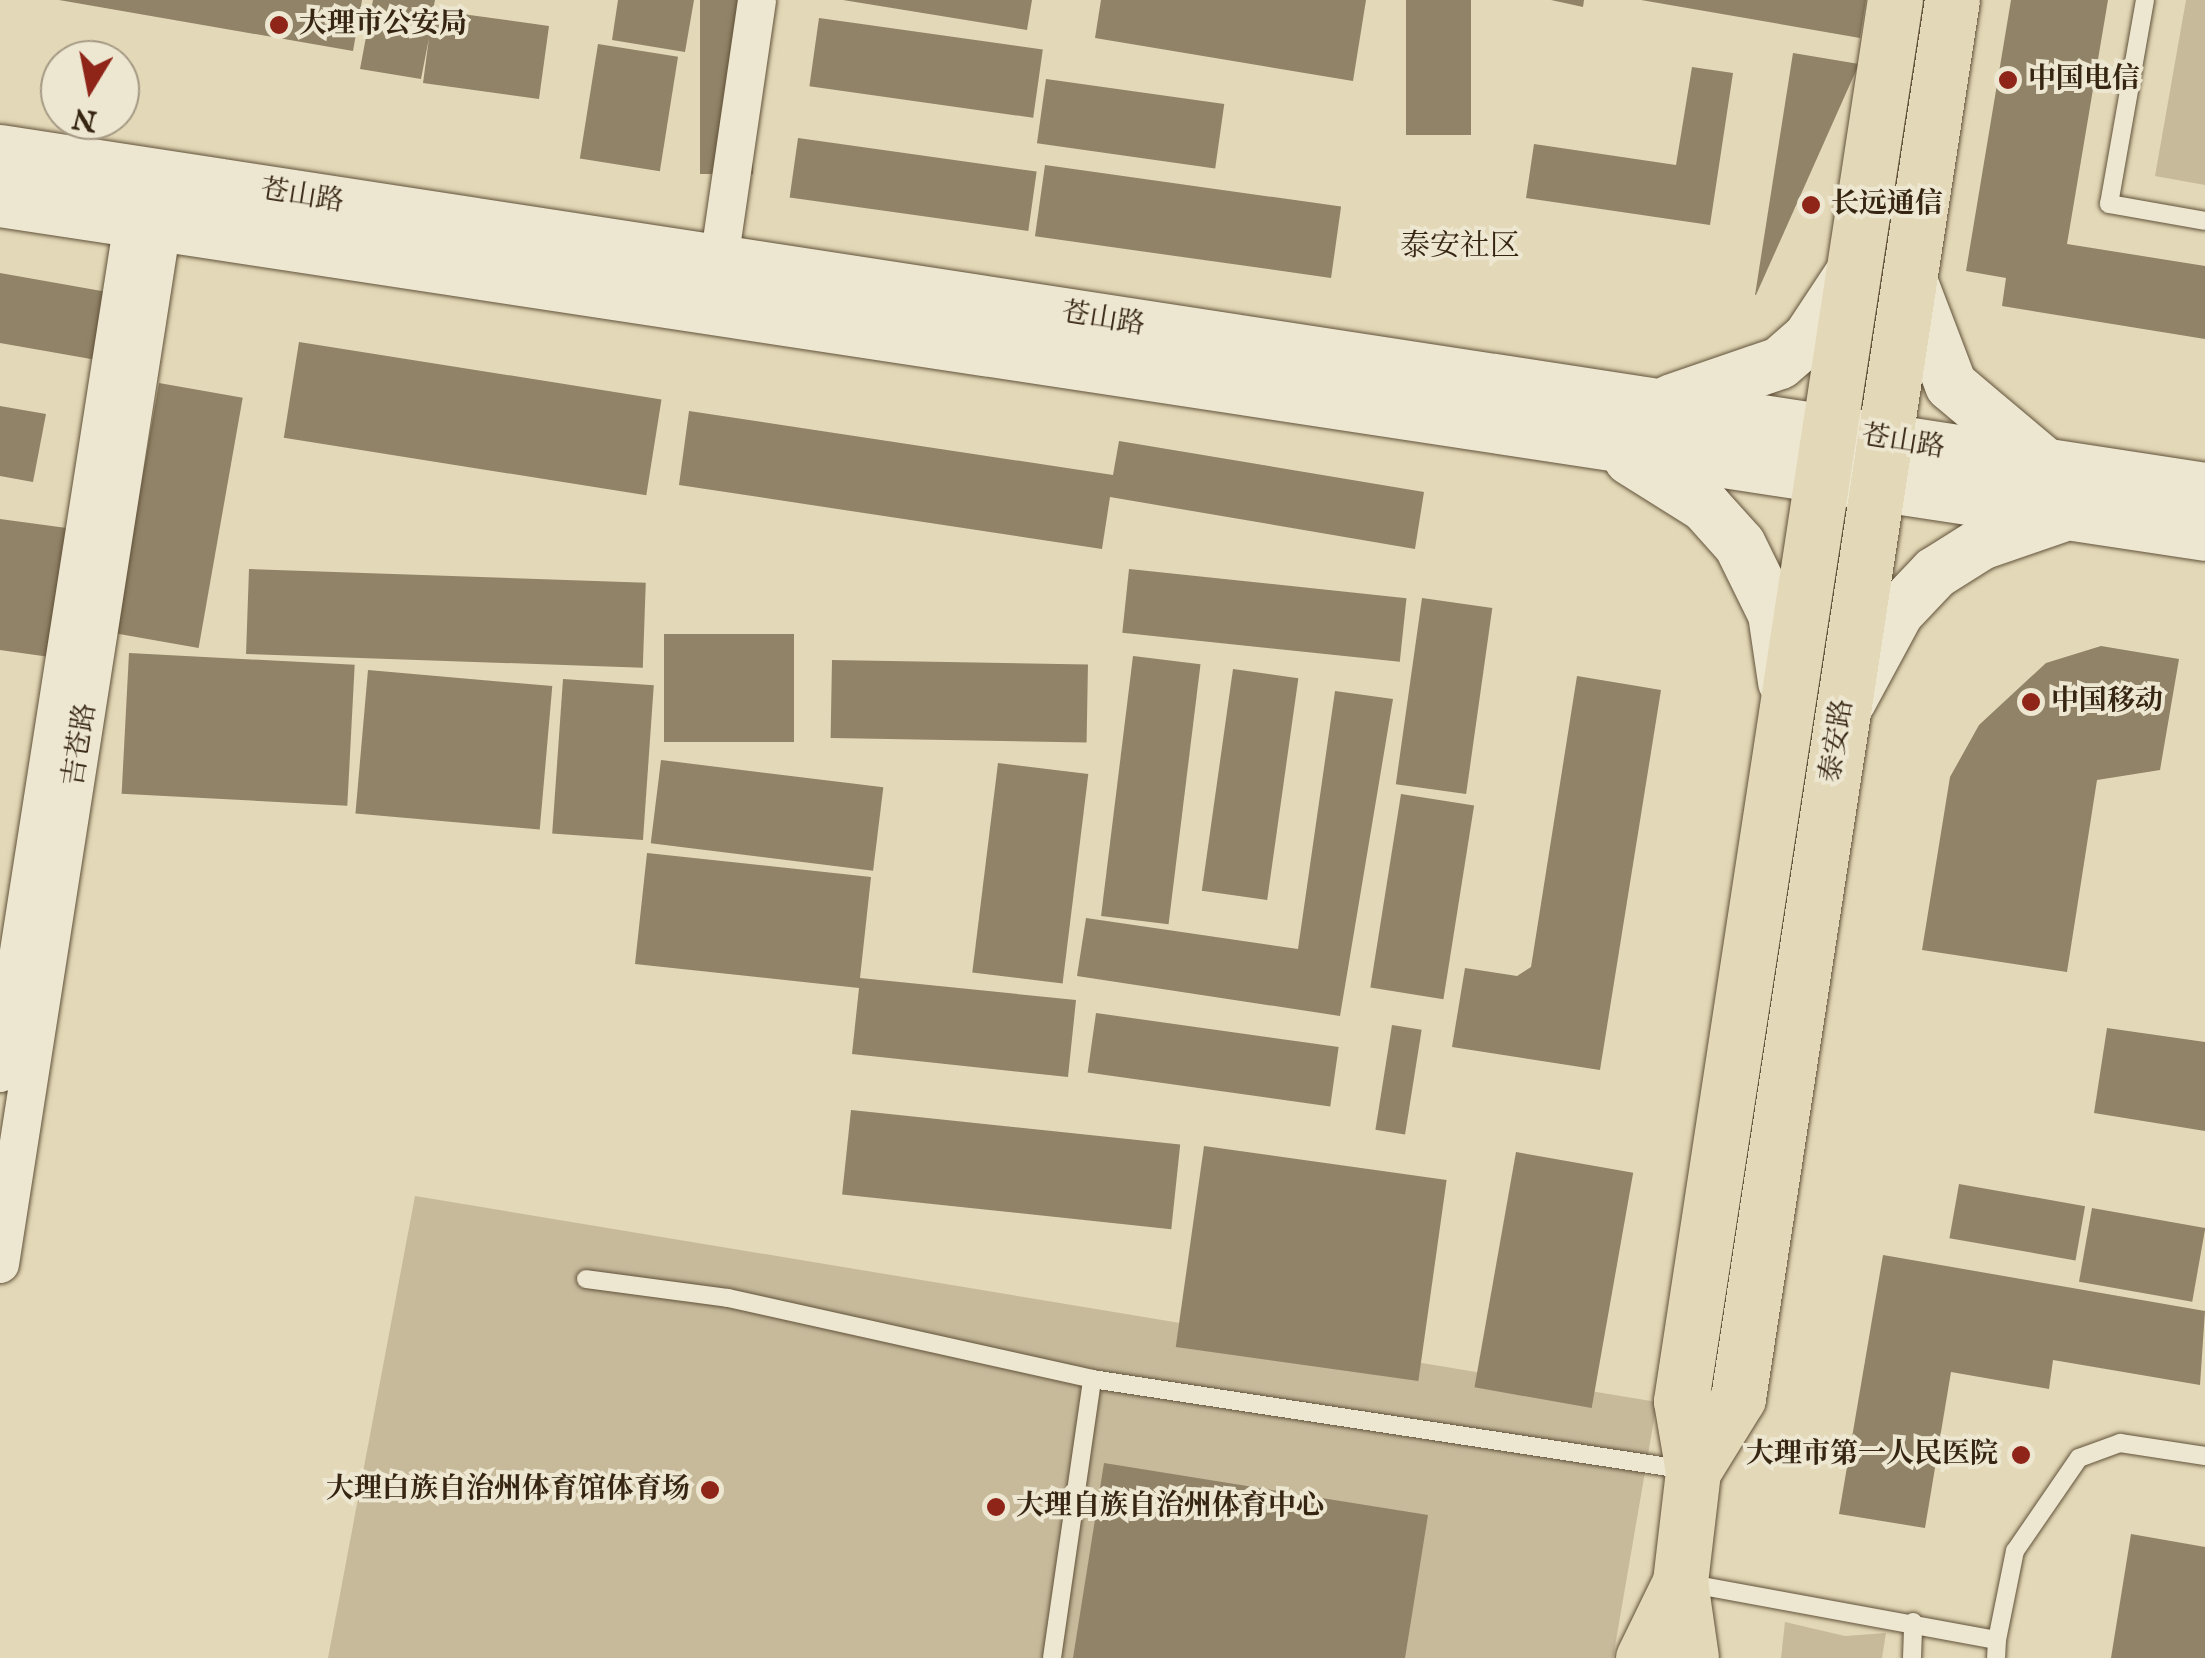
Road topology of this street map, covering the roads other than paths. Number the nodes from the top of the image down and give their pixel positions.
1 (758, 0) edge
2 (1894, 0) edge
3 (1952, 0) edge
4 (2145, 0) edge
5 (0, 151) edge
6 (0, 202) edge
7 (2205, 221) edge
8 (147, 224) junction
9 (719, 261) junction
10 (1853, 271) junction
11 (1910, 275) junction
12 (1654, 405) junction
13 (1587, 442) junction
14 (1825, 454) junction
15 (1881, 462) junction
16 (2049, 466) junction
17 (2205, 490) edge
18 (2067, 514) junction
19 (2205, 535) edge
20 (1786, 709) junction
21 (1842, 716) junction
22 (0, 1073) edge
23 (0, 1264) edge
24 (586, 1278) dead end
25 (1092, 1378) junction
26 (2205, 1456) edge
27 (1693, 1471) junction
28 (1680, 1582) junction
29 (1913, 1622) junction
30 (1997, 1649) edge
31 (1052, 1658) edge
32 (1644, 1658) edge
33 (1690, 1658) edge
34 (1912, 1658) edge

1 - 9 street
2 - 10 main road, 泰安路
3 - 11 main road, 泰安路
4 - 7 lane
5 - 9 main road, 苍山路
6 - 8 main road, 苍山路
8 - 13 main road, 苍山路
8 - 22 street, 吉苍路
8 - 23 street, 吉苍路
9 - 12 main road, 苍山路
10 - 12 main road
10 - 14 main road, 泰安路
11 - 15 main road, 泰安路
11 - 16 main road
12 - 14 main road, 苍山路
13 - 14 main road, 苍山路
13 - 20 main road
14 - 15 main road, 苍山路
14 - 20 main road, 泰安路
15 - 16 main road, 苍山路
15 - 18 main road, 苍山路
15 - 21 main road, 泰安路
16 - 17 main road, 苍山路
18 - 19 main road, 苍山路
18 - 21 main road
20 - 27 main road, 泰安路
21 - 27 main road, 泰安路
24 - 25 lane
25 - 27 lane
25 - 31 lane
26 - 30 lane
27 - 28 main road, 泰安路
28 - 29 lane
28 - 32 main road, 泰安路
28 - 33 main road, 泰安路
29 - 30 lane
29 - 34 lane

